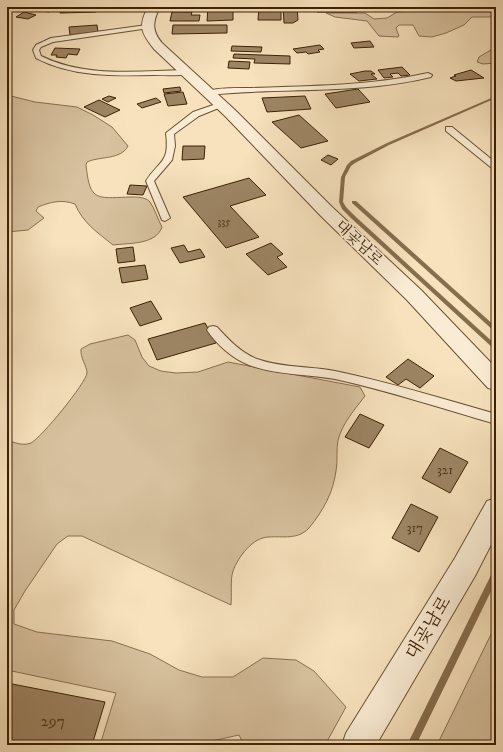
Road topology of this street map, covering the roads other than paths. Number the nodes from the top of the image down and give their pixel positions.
1 (154, 7) edge
2 (147, 27) junction
3 (186, 72) junction
4 (428, 74) dead end
5 (208, 93) junction
6 (222, 106) junction
7 (449, 129) dead end
8 (496, 167) edge
9 (165, 218) dead end
10 (213, 330) dead end
11 (496, 382) edge
12 (496, 419) edge
13 (496, 509) edge
14 (358, 745) edge

1 - 2 street
2 - 3 street, 대곶남로
2 - 3 lane
3 - 5 street, 대곶남로
4 - 5 lane
5 - 6 street, 대곶남로
6 - 9 lane
6 - 11 street, 대곶남로
7 - 8 lane
10 - 12 lane
13 - 14 street, 대곶남로

